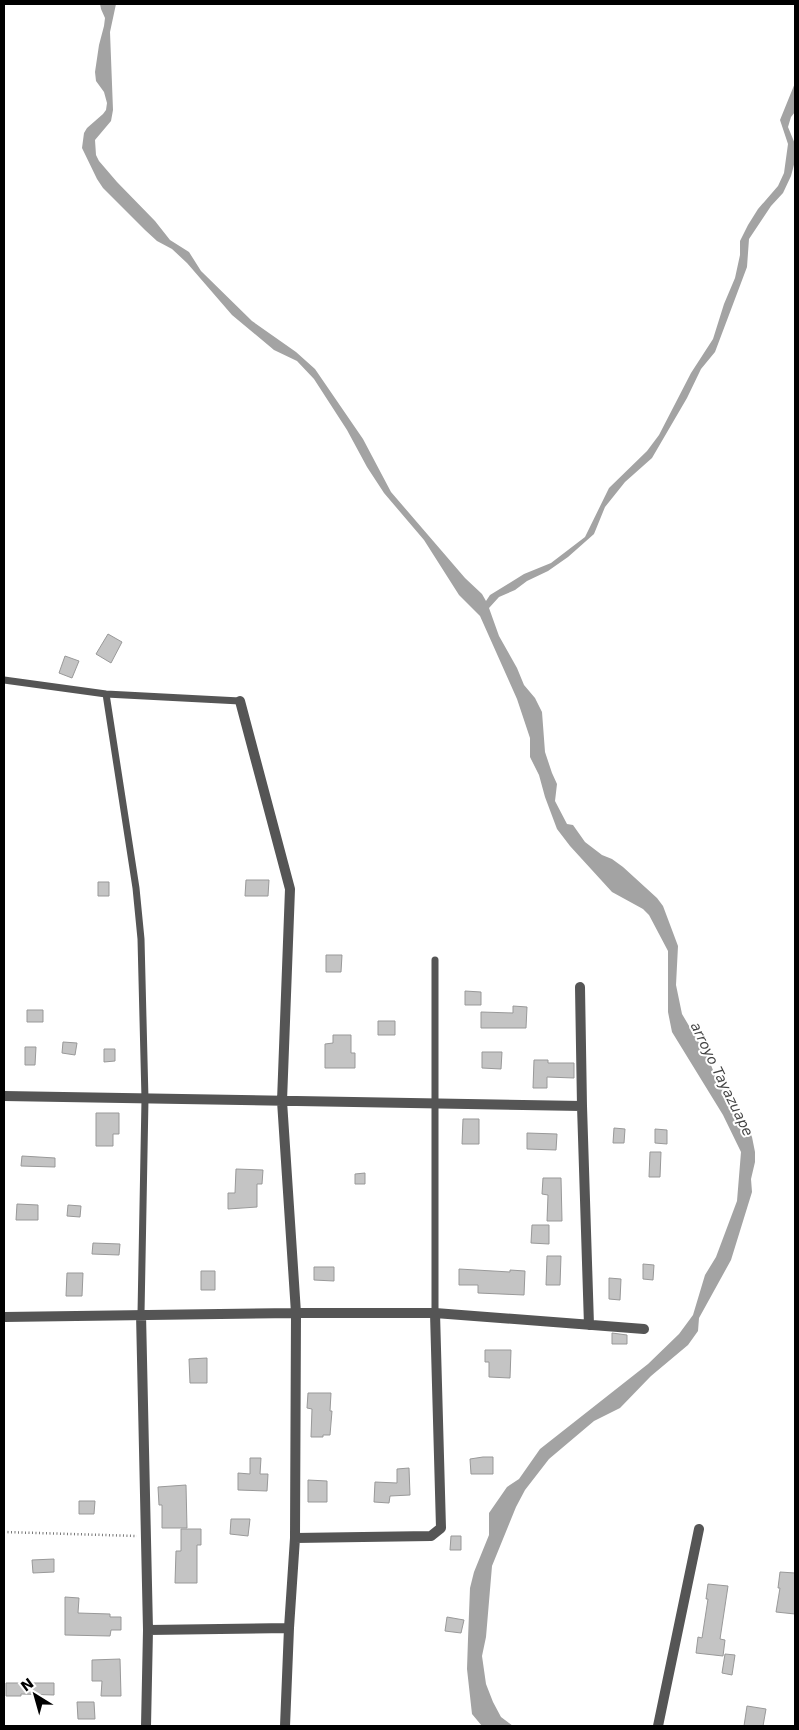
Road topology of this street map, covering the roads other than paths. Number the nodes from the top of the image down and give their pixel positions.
1 (4, 680) edge
2 (106, 694) junction
3 (240, 701) joint
4 (435, 960) dead end
5 (580, 987) dead end
6 (4, 1096) edge
7 (145, 1099) junction
8 (282, 1101) junction
9 (436, 1103) junction
10 (582, 1106) junction
11 (296, 1313) junction
12 (435, 1313) junction
13 (141, 1314) junction
14 (4, 1317) edge
15 (589, 1325) junction
16 (644, 1330) dead end
17 (699, 1529) dead end
18 (295, 1538) junction
19 (289, 1628) junction
20 (148, 1630) junction
21 (146, 1726) edge
22 (285, 1726) edge
23 (658, 1726) edge

1 - 2 lane
2 - 3 lane
2 - 7 lane
3 - 8 street
4 - 9 lane
5 - 10 street
6 - 7 street
7 - 8 street
7 - 13 lane
8 - 9 street
8 - 11 street
9 - 10 street
9 - 12 lane
10 - 15 street
11 - 12 street
11 - 13 street
11 - 18 street
12 - 15 street
12 - 18 street
13 - 14 street
13 - 20 street
15 - 16 street
17 - 23 street
18 - 19 street
19 - 20 street
19 - 22 street
20 - 21 street

